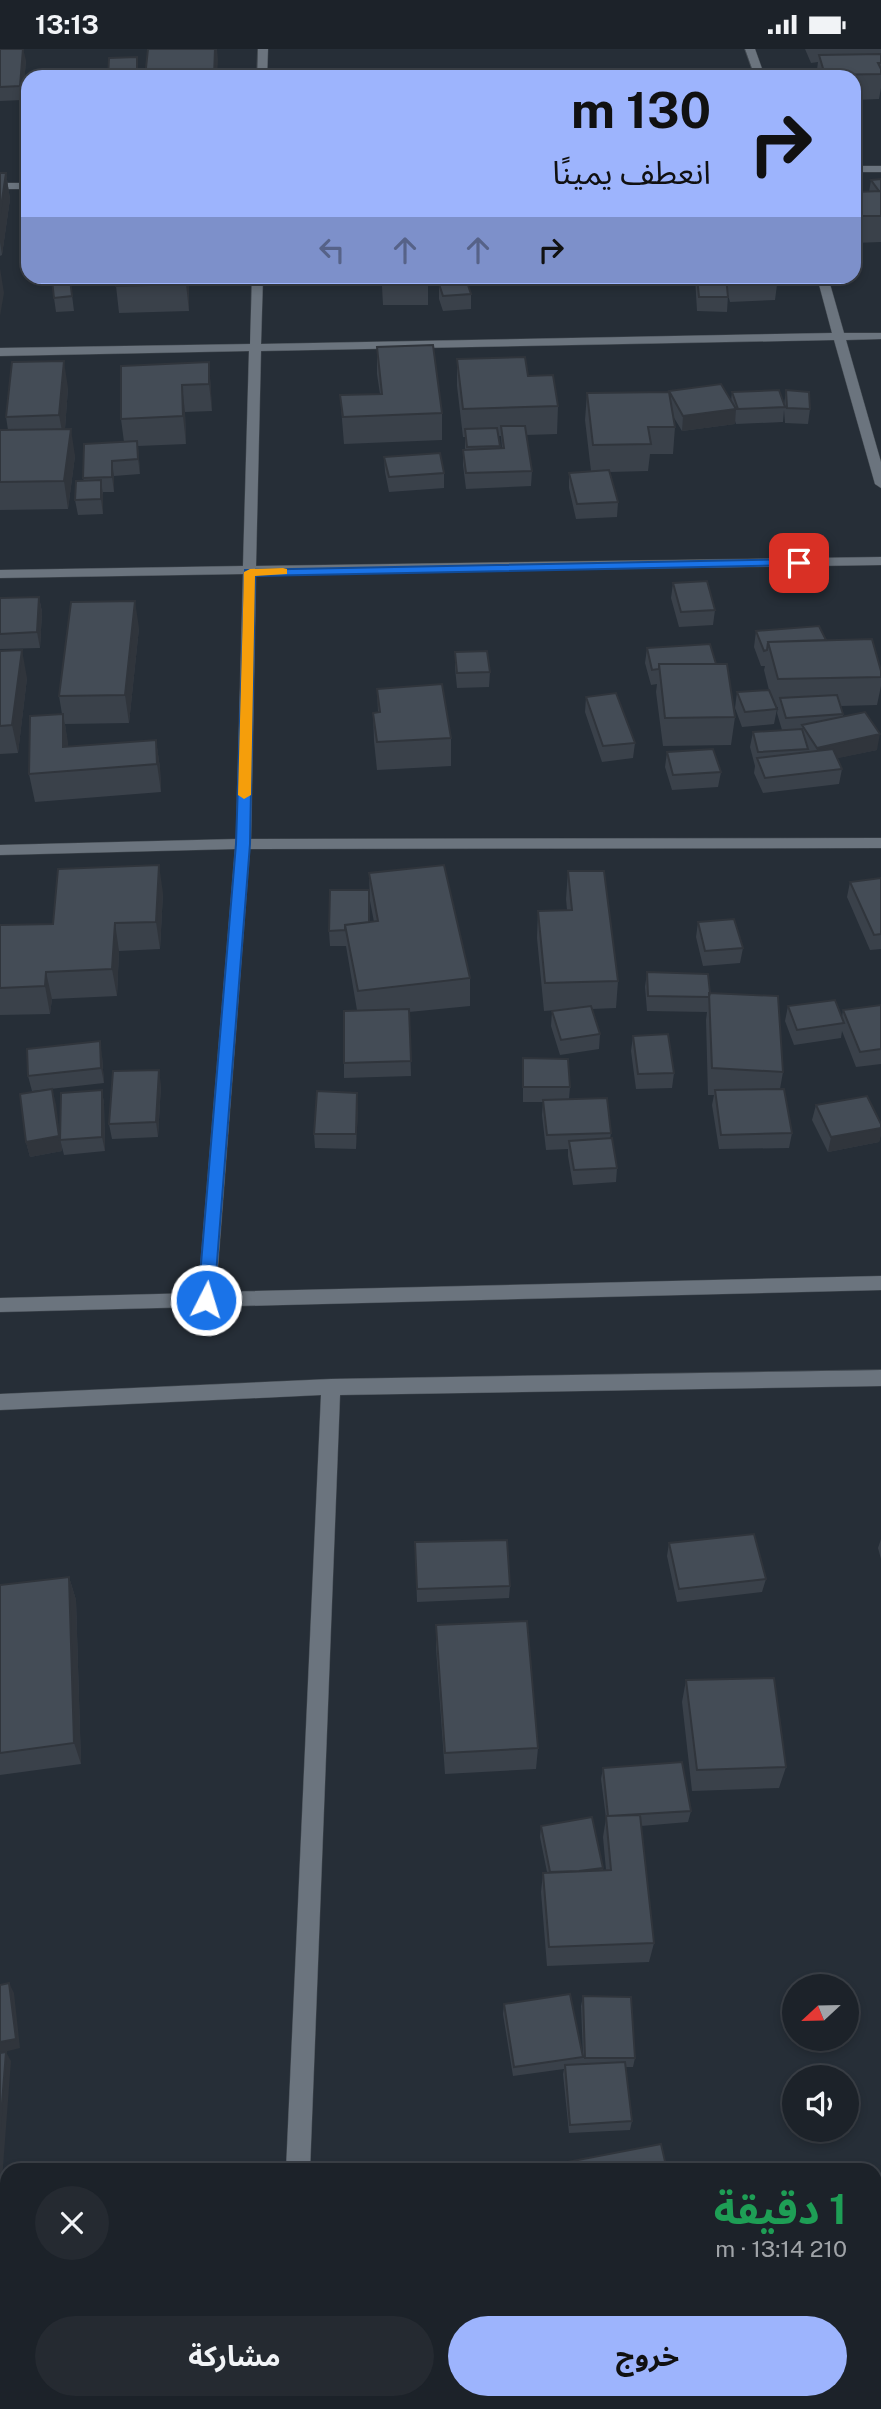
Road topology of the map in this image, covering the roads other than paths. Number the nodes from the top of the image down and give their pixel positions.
1 (263, 49) edge
2 (750, 49) edge
3 (262, 70) edge
4 (758, 70) edge
5 (861, 169) edge
6 (881, 169) edge
7 (0, 186) edge
8 (21, 186) edge
9 (257, 284) edge
10 (824, 284) edge
11 (839, 337) junction
12 (881, 337) edge
13 (256, 348) junction
14 (0, 352) edge
15 (881, 484) edge
16 (881, 561) edge
17 (250, 572) junction
18 (0, 574) edge
19 (881, 843) edge
20 (243, 844) junction
21 (0, 850) edge
22 (881, 1283) edge
23 (206, 1300) junction
24 (0, 1305) edge
25 (881, 1378) edge
26 (331, 1387) junction
27 (0, 1402) edge
28 (298, 2163) edge

1 - 3 street
2 - 4 street
5 - 6 street
7 - 8 street
9 - 13 street
10 - 11 street
11 - 12 street
11 - 13 street
11 - 15 street
13 - 14 street
13 - 17 street
16 - 17 street
17 - 18 street
17 - 20 street
19 - 20 street
20 - 21 street
20 - 23 street
22 - 23 street
23 - 24 street
25 - 26 street
26 - 27 street
26 - 28 street

